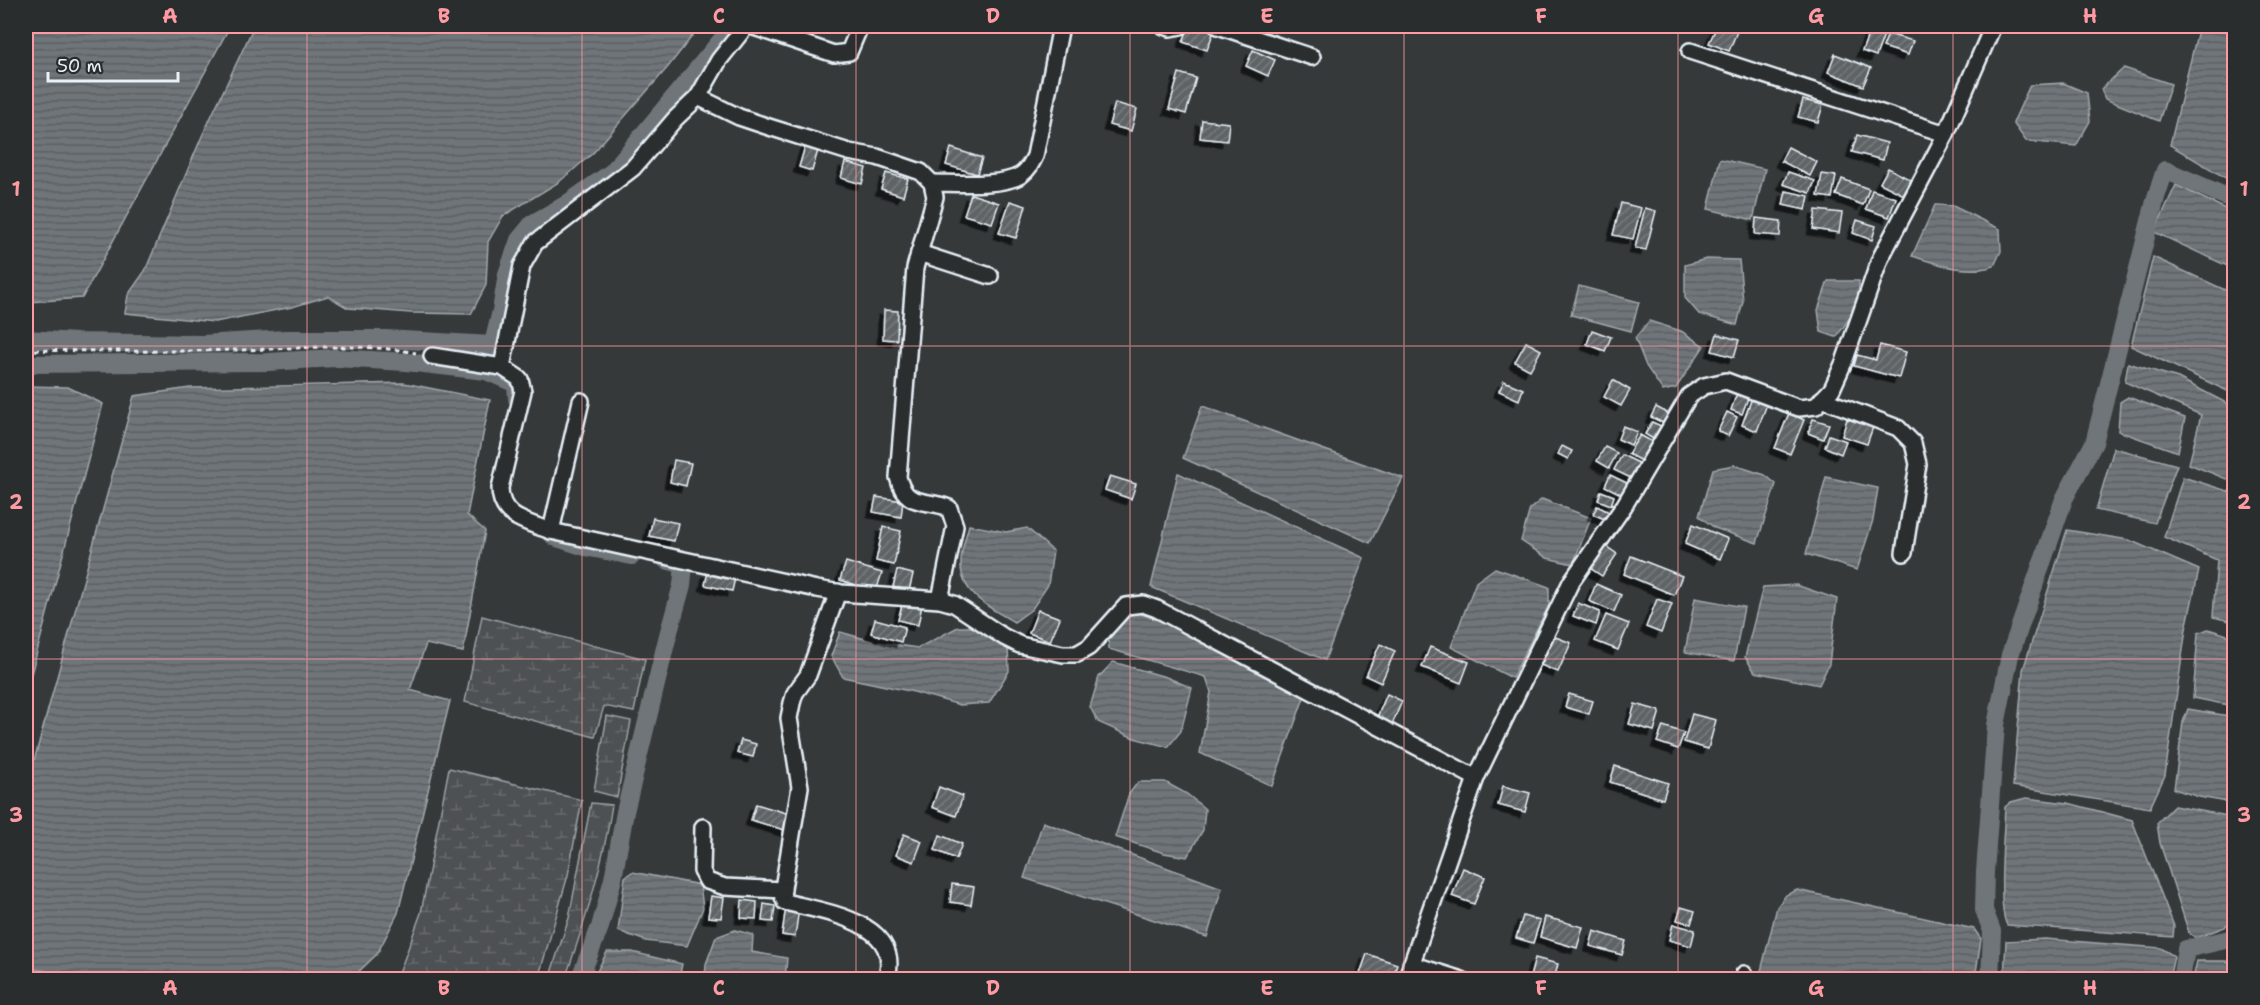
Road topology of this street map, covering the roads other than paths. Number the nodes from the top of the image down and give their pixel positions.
1 (746, 26) edge
2 (751, 26) edge
3 (860, 26) edge
4 (1060, 26) edge
5 (1164, 26) edge
6 (1180, 26) edge
7 (1218, 26) edge
8 (1993, 26) edge
9 (1690, 51) dead end
10 (1312, 57) dead end
11 (698, 97) junction
12 (1946, 134) junction
13 (932, 183) junction
14 (919, 253) junction
15 (990, 276) dead end
16 (432, 356) road end
17 (491, 365) junction
18 (1822, 399) junction
19 (581, 401) dead end
20 (551, 531) junction
21 (1904, 553) dead end
22 (838, 592) junction
23 (940, 600) junction
24 (1476, 778) junction
25 (703, 827) dead end
26 (783, 890) junction
27 (1411, 964) junction
28 (886, 980) edge
29 (1406, 980) edge
30 (1462, 980) edge

1 - 11 street
2 - 3 street
4 - 13 street
5 - 6 street
7 - 10 street
8 - 12 street
9 - 12 street
11 - 13 street
11 - 17 street
12 - 18 street
13 - 14 street
14 - 15 street
14 - 23 street
16 - 17 street
17 - 20 street
18 - 21 street
18 - 24 street
19 - 20 street
20 - 22 street
22 - 23 street
22 - 26 street
23 - 24 street
24 - 27 street
25 - 26 street
26 - 28 street
27 - 29 street
27 - 30 street

